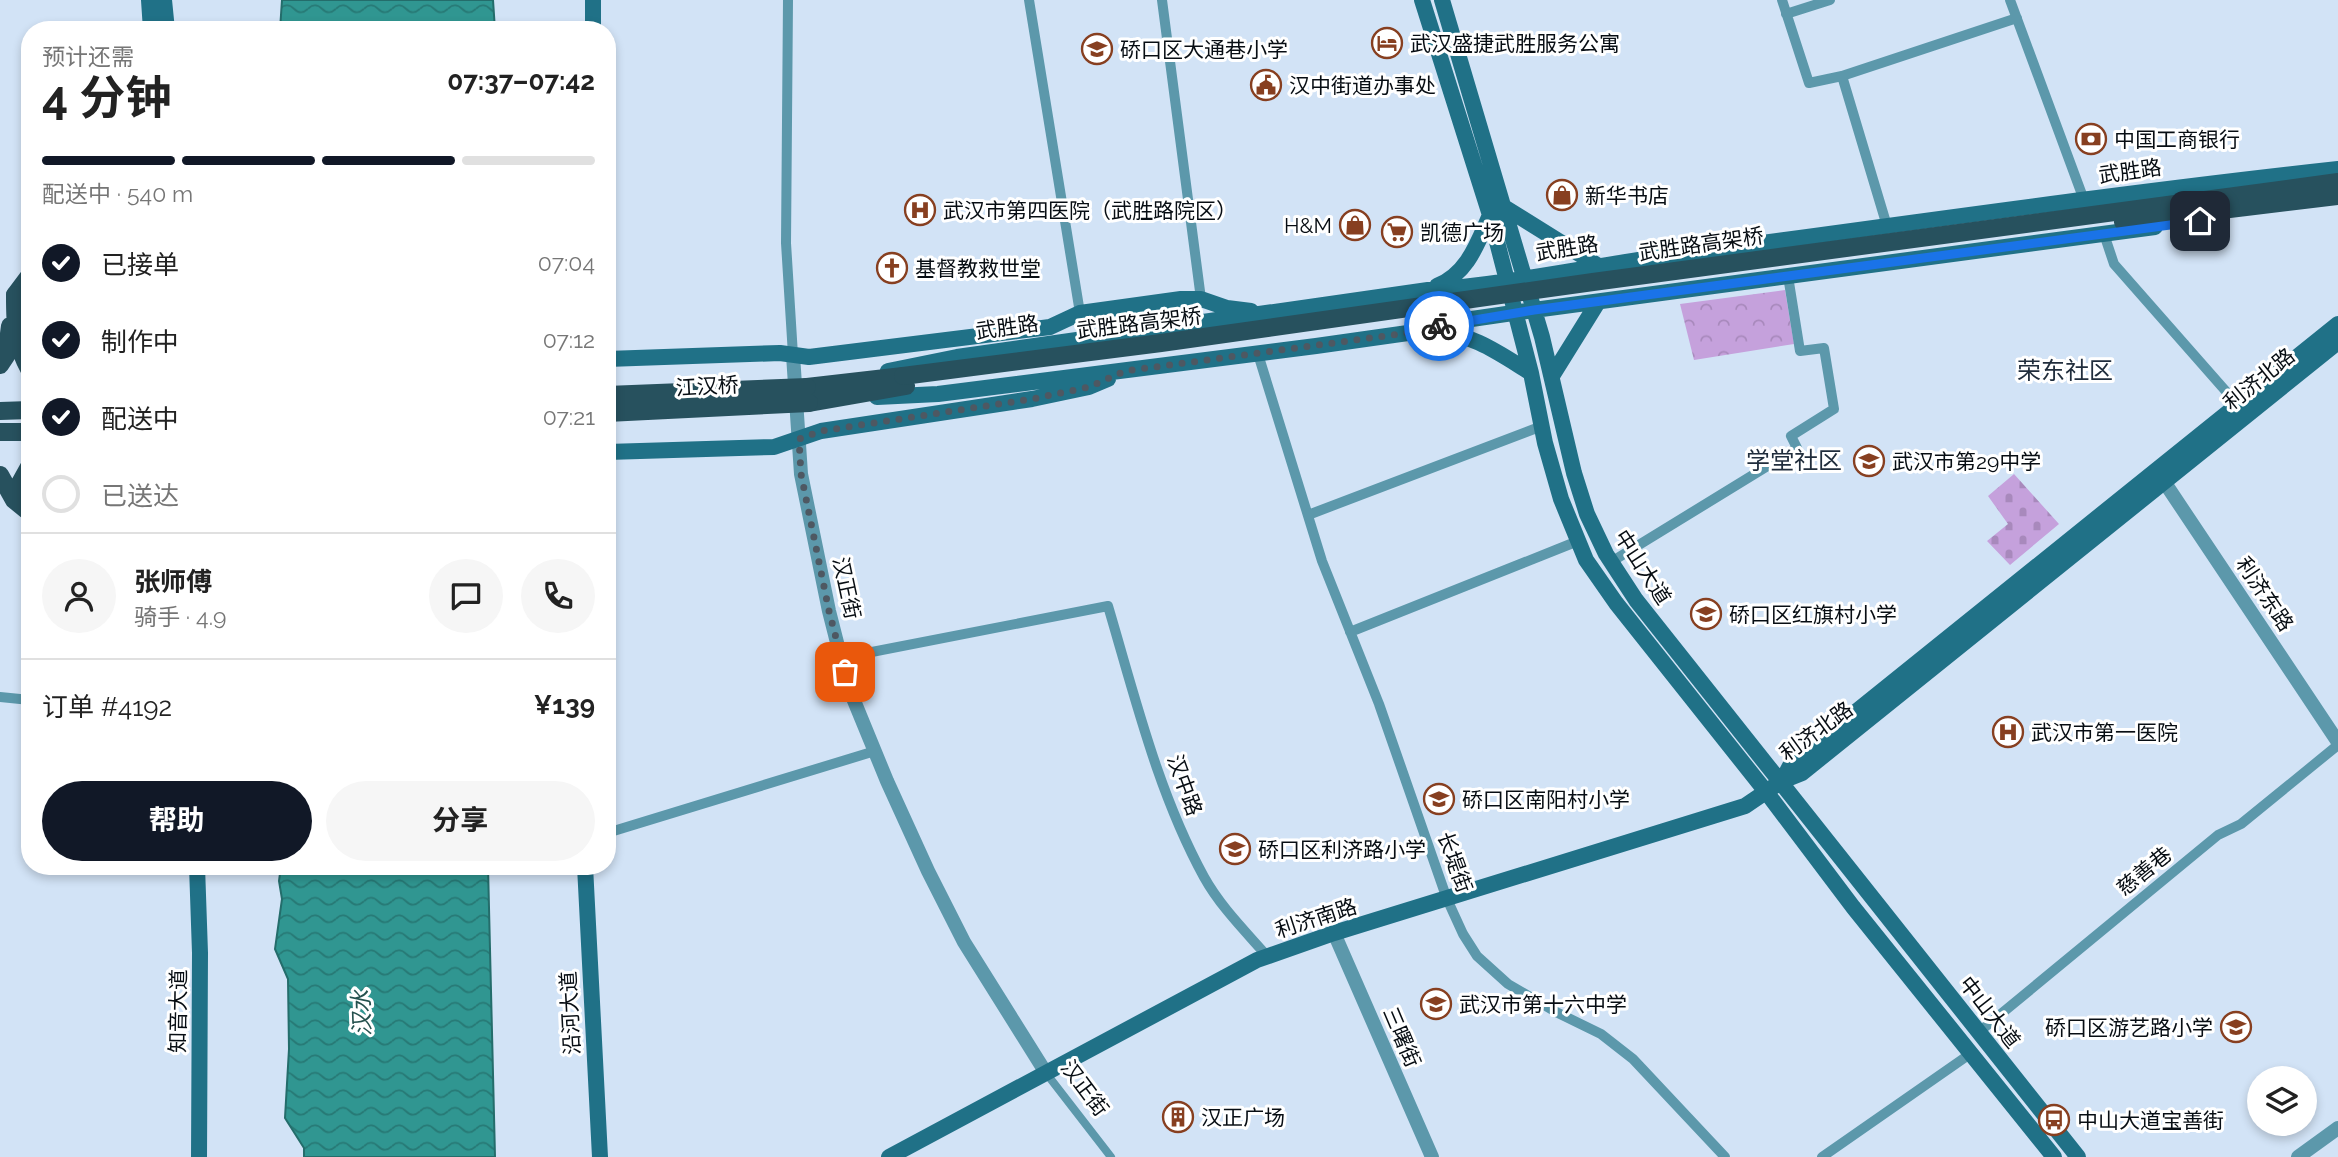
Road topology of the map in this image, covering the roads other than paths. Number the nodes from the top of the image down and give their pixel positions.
1 (149, 0) edge
2 (164, 0) edge
3 (582, 0) edge
4 (593, 0) edge
5 (788, 0) edge
6 (1029, 0) edge
7 (1162, 0) edge
8 (1422, 0) edge
9 (1443, 0) edge
10 (1782, 0) edge
11 (1830, 0) edge
12 (2010, 0) edge
13 (1786, 15) junction
14 (2017, 18) junction
15 (150, 21) edge
16 (166, 21) edge
17 (582, 21) edge
18 (593, 21) edge
19 (1842, 76) junction
20 (2338, 169) edge
21 (2338, 182) edge
22 (2338, 195) edge
23 (2084, 200) junction
24 (2338, 204) edge
25 (1497, 211) junction
26 (1887, 226) junction
27 (2104, 234) junction
28 (1597, 265) junction
29 (1788, 276) junction
30 (1525, 278) junction
31 (1507, 281) junction
32 (21, 287) edge
33 (1428, 290) junction
34 (15, 295) junction
35 (1201, 299) junction
36 (1598, 302) junction
37 (1534, 310) junction
38 (1080, 313) junction
39 (1274, 313) junction
40 (1516, 313) junction
41 (2338, 324) edge
42 (1050, 327) junction
43 (1422, 331) junction
44 (2338, 342) edge
45 (1012, 349) junction
46 (21, 353) edge
47 (1258, 354) junction
48 (793, 355) junction
49 (616, 359) edge
50 (0, 366) edge
51 (1125, 371) junction
52 (1531, 373) junction
53 (1552, 376) junction
54 (904, 381) junction
55 (852, 389) junction
56 (616, 395) edge
57 (808, 395) junction
58 (2238, 405) junction
59 (21, 410) edge
60 (0, 411) edge
61 (616, 412) edge
62 (1542, 426) junction
63 (0, 432) edge
64 (21, 432) edge
65 (799, 439) junction
66 (616, 452) edge
67 (0, 475) edge
68 (2161, 476) junction
69 (21, 506) edge
70 (1308, 515) junction
71 (1578, 541) junction
72 (1611, 562) junction
73 (1350, 632) junction
74 (841, 658) junction
75 (0, 697) edge
76 (21, 699) edge
77 (2338, 743) edge
78 (874, 751) junction
79 (1782, 781) junction
80 (1767, 793) junction
81 (616, 830) edge
82 (197, 875) edge
83 (577, 875) edge
84 (585, 875) edge
85 (1447, 899) junction
86 (1334, 933) junction
87 (1267, 956) junction
88 (1979, 1032) junction
89 (1970, 1054) junction
90 (1046, 1073) junction
91 (2338, 1128) edge
92 (199, 1157) edge
93 (589, 1157) edge
94 (600, 1157) edge
95 (889, 1157) edge
96 (1111, 1157) edge
97 (1432, 1157) edge
98 (1725, 1157) edge
99 (1822, 1157) edge
100 (2054, 1157) edge
101 (2078, 1157) edge
102 (2298, 1157) edge

1 - 15 main road
2 - 16 main road
3 - 17 main road
4 - 18 main road
5 - 48 street, 汉正街
6 - 38 street
7 - 35 street
8 - 25 main road, 中山大道
9 - 25 main road, 中山大道
10 - 13 street
11 - 13 street
12 - 14 street
13 - 19 street
14 - 19 street
14 - 23 street
19 - 26 street
20 - 23 main road, 武胜路
21 - 54 main road, 武胜路高架桥, bridge
22 - 54 main road, 武胜路高架桥, bridge
23 - 26 main road, 武胜路
24 - 27 main road, 武胜路
25 - 28 main road
25 - 30 main road, 中山大道
25 - 31 main road, 中山大道
25 - 33 main road
26 - 28 main road, 武胜路
27 - 29 main road, 武胜路
27 - 58 street
28 - 30 main road, 武胜路
29 - 36 main road, 武胜路
29 - 72 street
30 - 31 main road, 武胜路
30 - 37 main road, 中山大道
31 - 33 main road, 武胜路
31 - 40 main road, 中山大道
32 - 34 main road
33 - 39 main road, 武胜路
34 - 46 main road, bridge
34 - 50 main road, bridge
35 - 38 main road
35 - 39 main road
36 - 37 main road, 武胜路
36 - 53 main road
37 - 40 main road, 武胜路
37 - 53 main road, 中山大道
38 - 42 main road
39 - 45 main road, 武胜路
40 - 43 main road, 武胜路
40 - 52 main road, 中山大道
41 - 58 main road, 利济北路
42 - 45 main road
42 - 48 main road
43 - 47 main road, 武胜路
43 - 52 main road
44 - 68 main road, 利济北路
45 - 55 main road, 武胜路
47 - 51 main road, 武胜路
47 - 70 street, 长堤街
48 - 49 main road
48 - 65 street, 汉正街
51 - 55 main road, 武胜路
51 - 65 main road
52 - 62 main road, 中山大道
53 - 72 main road, 中山大道
54 - 55 main road
55 - 57 main road, 武胜路
56 - 57 main road, 江汉桥, bridge
57 - 61 main road, 江汉桥, bridge
58 - 68 main road, 利济北路
59 - 60 main road
62 - 70 street
62 - 71 main road, 中山大道
63 - 64 main road
65 - 66 main road
65 - 74 street, 汉正街
67 - 69 main road
68 - 77 street, 利济东路
68 - 79 main road, 利济北路
70 - 73 street, 长堤街
71 - 73 street
71 - 80 main road, 中山大道
72 - 79 main road, 中山大道
73 - 85 street, 长堤街
74 - 78 street, 汉正街
74 - 87 street, 汉中路
75 - 76 street
77 - 88 street, 慈善巷
78 - 81 street
78 - 90 street, 汉正街
79 - 80 main road, 利济南路
79 - 88 main road, 中山大道
80 - 85 main road, 利济南路
80 - 89 main road, 中山大道
82 - 92 main road, 知音大道
83 - 93 main road, 沿河大道
84 - 94 main road, 沿河大道
85 - 86 main road, 利济南路
85 - 98 street, 长堤街
86 - 87 main road, 利济南路
86 - 97 street, 三曙街
87 - 90 main road, 利济南路
88 - 101 main road, 中山大道
89 - 99 street
89 - 100 main road, 中山大道
90 - 95 main road, 利济南路
90 - 96 street, 汉正街
91 - 102 street

